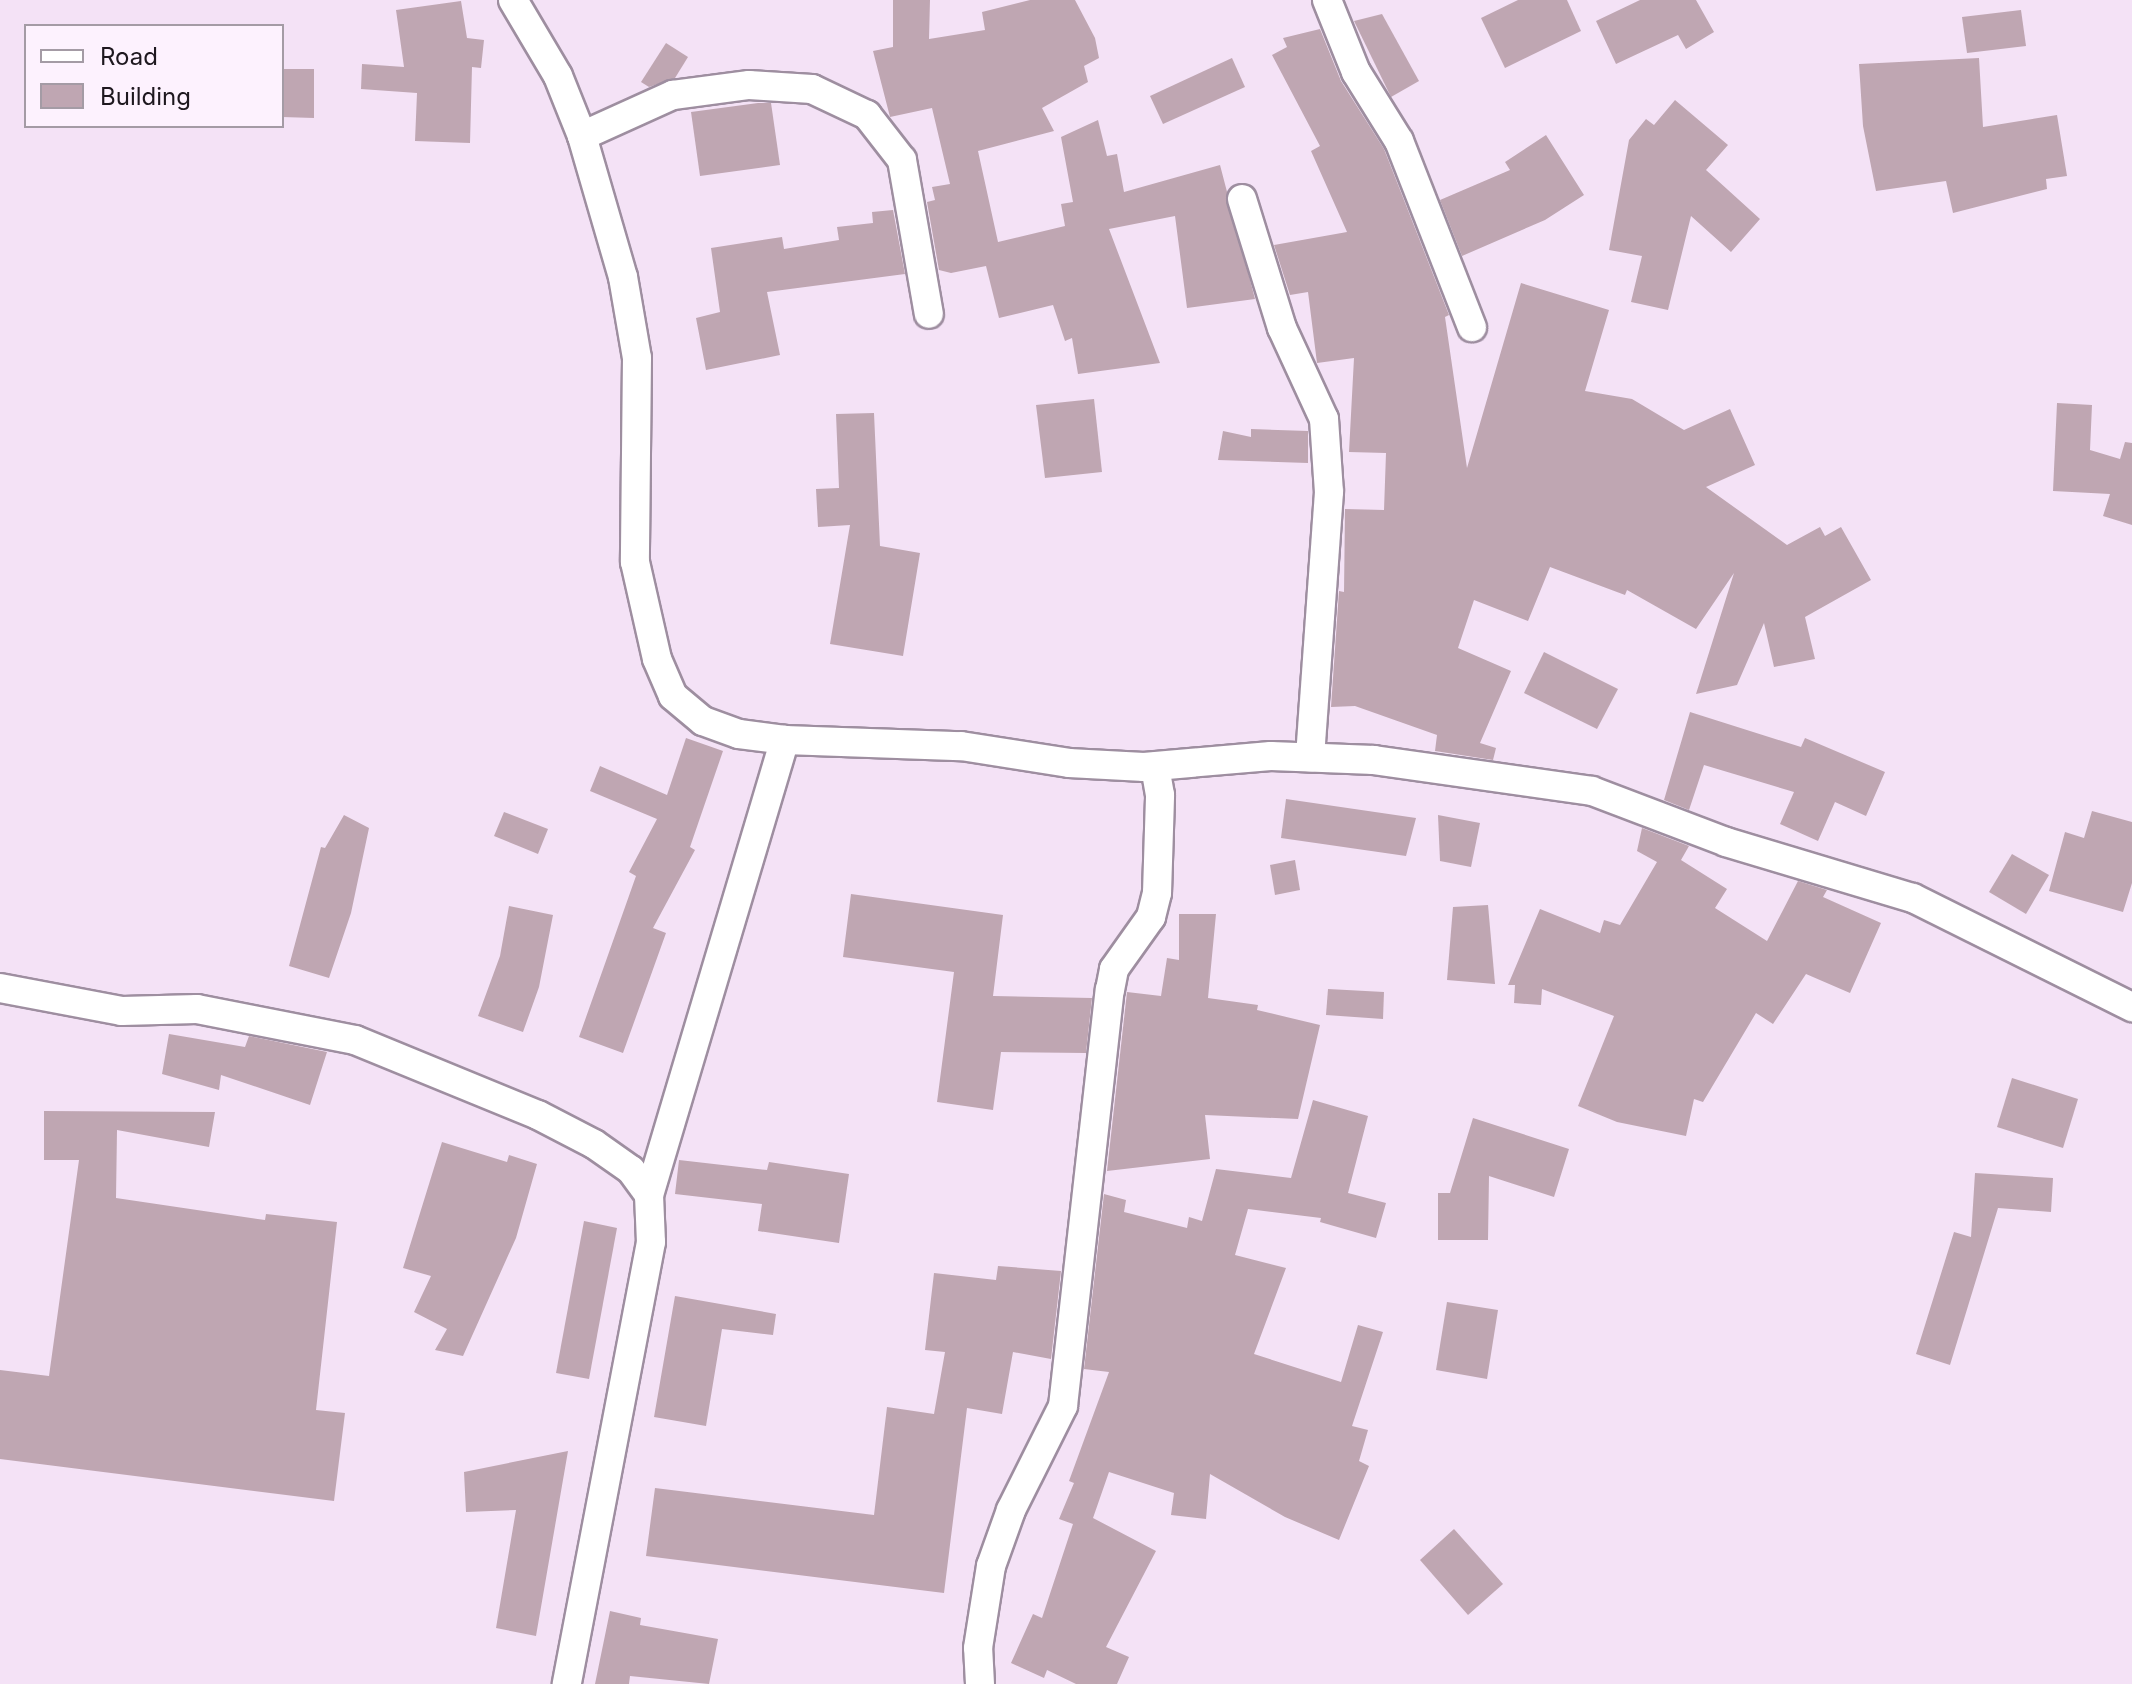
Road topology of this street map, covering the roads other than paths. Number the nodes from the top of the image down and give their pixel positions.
1 (513, 0) edge
2 (1327, 0) edge
3 (582, 136) junction
4 (1242, 199) dead end
5 (929, 314) dead end
6 (1472, 327) dead end
7 (785, 740) junction
8 (1310, 757) junction
9 (1155, 766) junction
10 (0, 988) edge
11 (2132, 1007) edge
12 (649, 1195) junction
13 (567, 1684) edge
14 (980, 1684) edge

1 - 3 street
2 - 6 street
3 - 5 street
3 - 7 street
4 - 8 street
7 - 9 street
7 - 12 street
8 - 9 street
8 - 11 street
9 - 14 street
10 - 12 street
12 - 13 street

